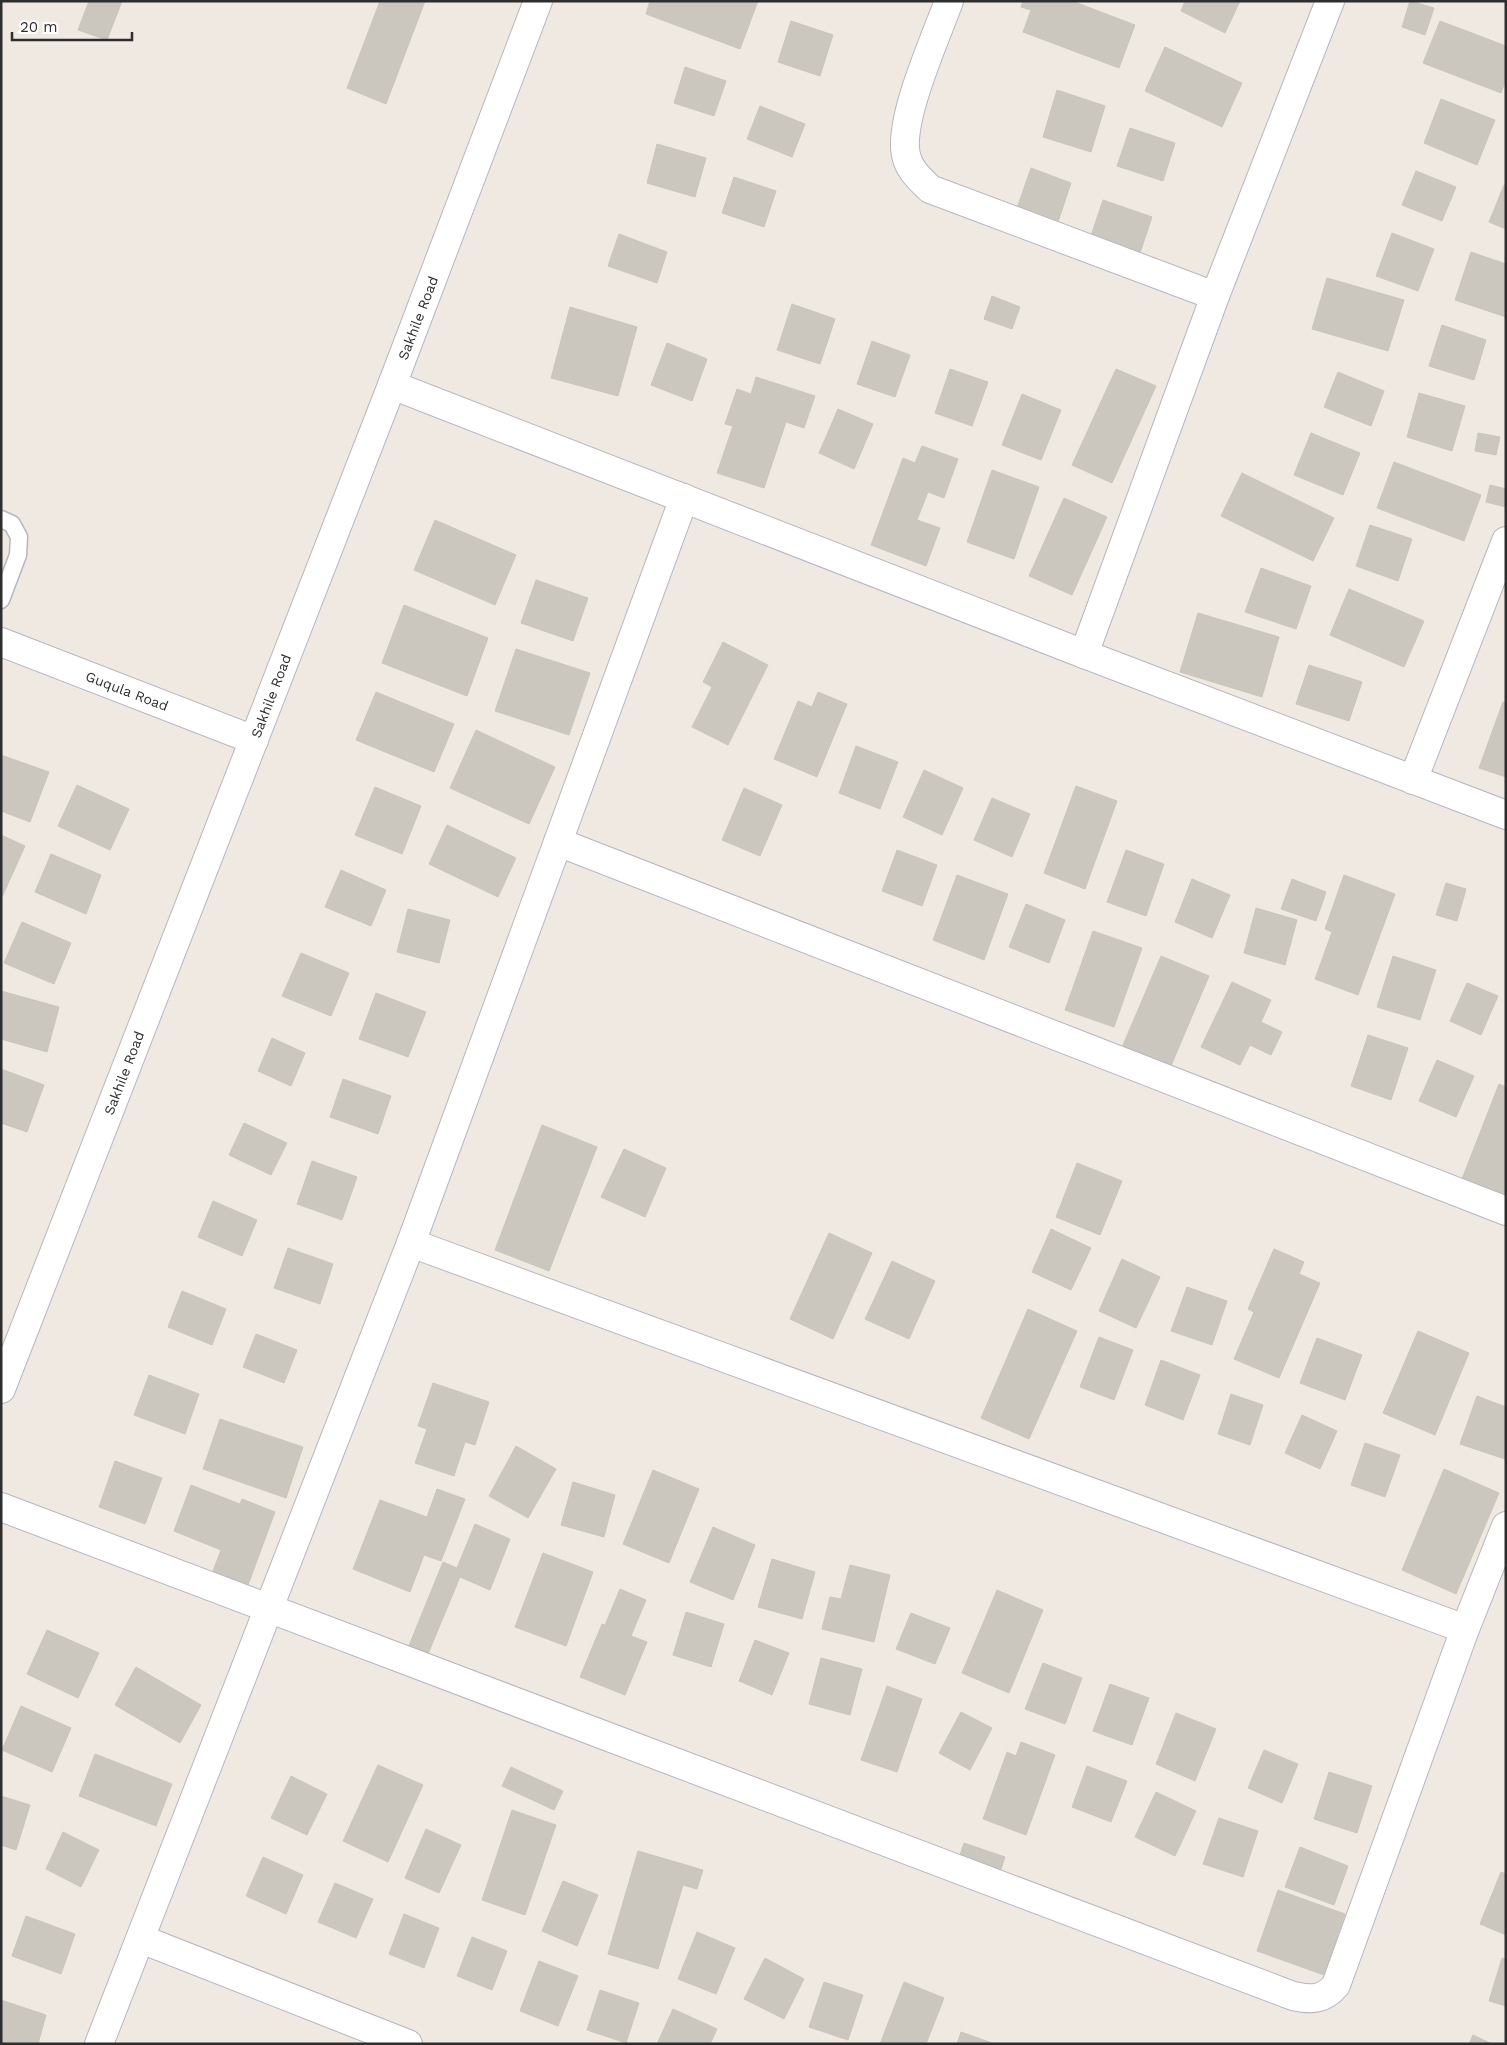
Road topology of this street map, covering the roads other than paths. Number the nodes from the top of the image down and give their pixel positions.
1 (538, 1) edge
2 (949, 1) edge
3 (1330, 1) edge
4 (1215, 296) junction
5 (392, 385) junction
6 (684, 498) junction
7 (1, 519) edge
8 (1506, 541) edge
9 (1, 600) edge
10 (1, 642) edge
11 (1084, 654) junction
12 (254, 740) junction
13 (1413, 780) junction
14 (1506, 815) edge
15 (558, 842) junction
16 (1506, 1211) edge
17 (411, 1243) junction
18 (1, 1390) edge
19 (1, 1507) edge
20 (1506, 1526) edge
21 (269, 1608) junction
22 (1465, 1629) junction
23 (141, 1940) junction
24 (99, 2044) edge
25 (408, 2044) edge

1 - 5 street, Sakhile Road
2 - 4 street
3 - 4 street
4 - 11 street
5 - 6 street
5 - 12 street, Sakhile Road
6 - 11 street
6 - 15 street
7 - 9 lane
8 - 13 street
10 - 12 street, Guqula Road
11 - 13 street
12 - 18 street, Sakhile Road
13 - 14 street
15 - 16 street
15 - 17 street
17 - 21 street
17 - 22 street
19 - 21 street
20 - 22 street
21 - 22 street
21 - 23 street
23 - 24 street
23 - 25 street

